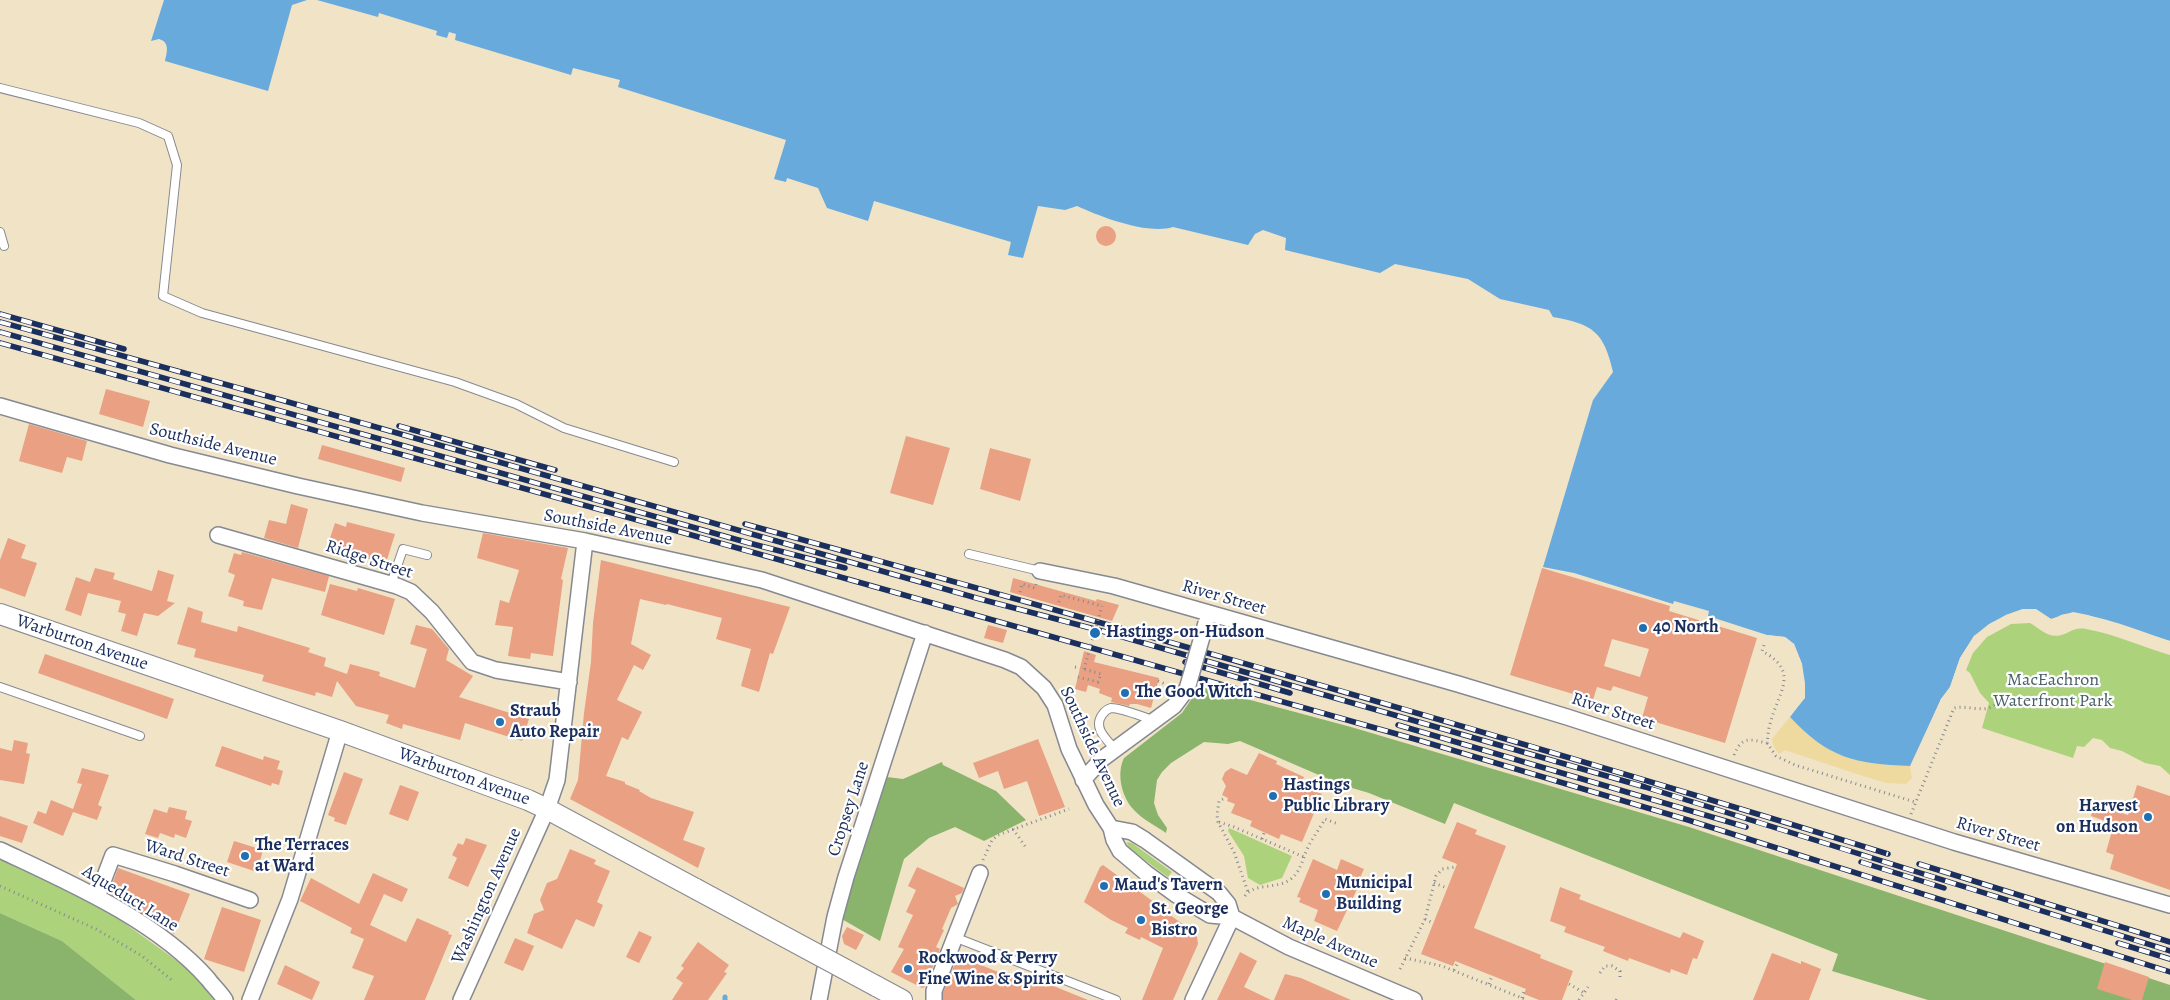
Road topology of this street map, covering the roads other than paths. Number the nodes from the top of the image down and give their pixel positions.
1 (0, 88) edge
2 (0, 232) edge
3 (4, 246) dead end
4 (0, 406) edge
5 (674, 462) dead end
6 (218, 536) dead end
7 (585, 541) junction
8 (969, 554) dead end
9 (427, 555) dead end
10 (1040, 571) joint
11 (391, 584) junction
12 (0, 614) edge
13 (1207, 618) junction
14 (925, 634) junction
15 (569, 682) junction
16 (0, 687) edge
17 (1155, 720) junction
18 (340, 731) junction
19 (140, 736) dead end
20 (1115, 748) junction
21 (1083, 780) junction
22 (547, 809) junction
23 (1111, 828) junction
24 (0, 850) edge
25 (981, 868) road end
26 (97, 897) junction
27 (250, 900) dead end
28 (2170, 905) edge
29 (1232, 917) junction
30 (954, 938) junction
31 (224, 1000) edge
32 (250, 1000) edge
33 (461, 1000) edge
34 (819, 1000) edge
35 (902, 1000) edge
36 (934, 1000) edge
37 (1116, 1000) edge
38 (1193, 1000) edge
39 (1414, 1000) edge

1 - 5 lane
2 - 3 lane
4 - 7 street, Southside Avenue
6 - 11 street, Ridge Street
7 - 14 street, Southside Avenue
7 - 15 street, Washington Avenue
8 - 10 lane
9 - 11 lane
10 - 13 street, River Street
11 - 15 street, Ridge Street
12 - 18 street, Warburton Avenue
13 - 17 street, bridge
13 - 28 street, River Street
14 - 21 street, Southside Avenue
14 - 34 street, Cropsey Lane
15 - 22 street, Washington Avenue
16 - 19 lane
17 - 20 street
17 - 20 lane
18 - 22 street, Warburton Avenue
18 - 32 street
20 - 21 street
21 - 23 street, Southside Avenue
22 - 33 street, Washington Avenue
22 - 35 street, Warburton Avenue, bridge
23 - 29 street, Southside Avenue
23 - 29 street, Southside Avenue
24 - 26 street, Aqueduct Lane
25 - 30 street
26 - 27 street, Ward Street
26 - 31 street, Aqueduct Lane
29 - 38 street
29 - 39 street, Maple Avenue
30 - 36 street
30 - 37 lane

